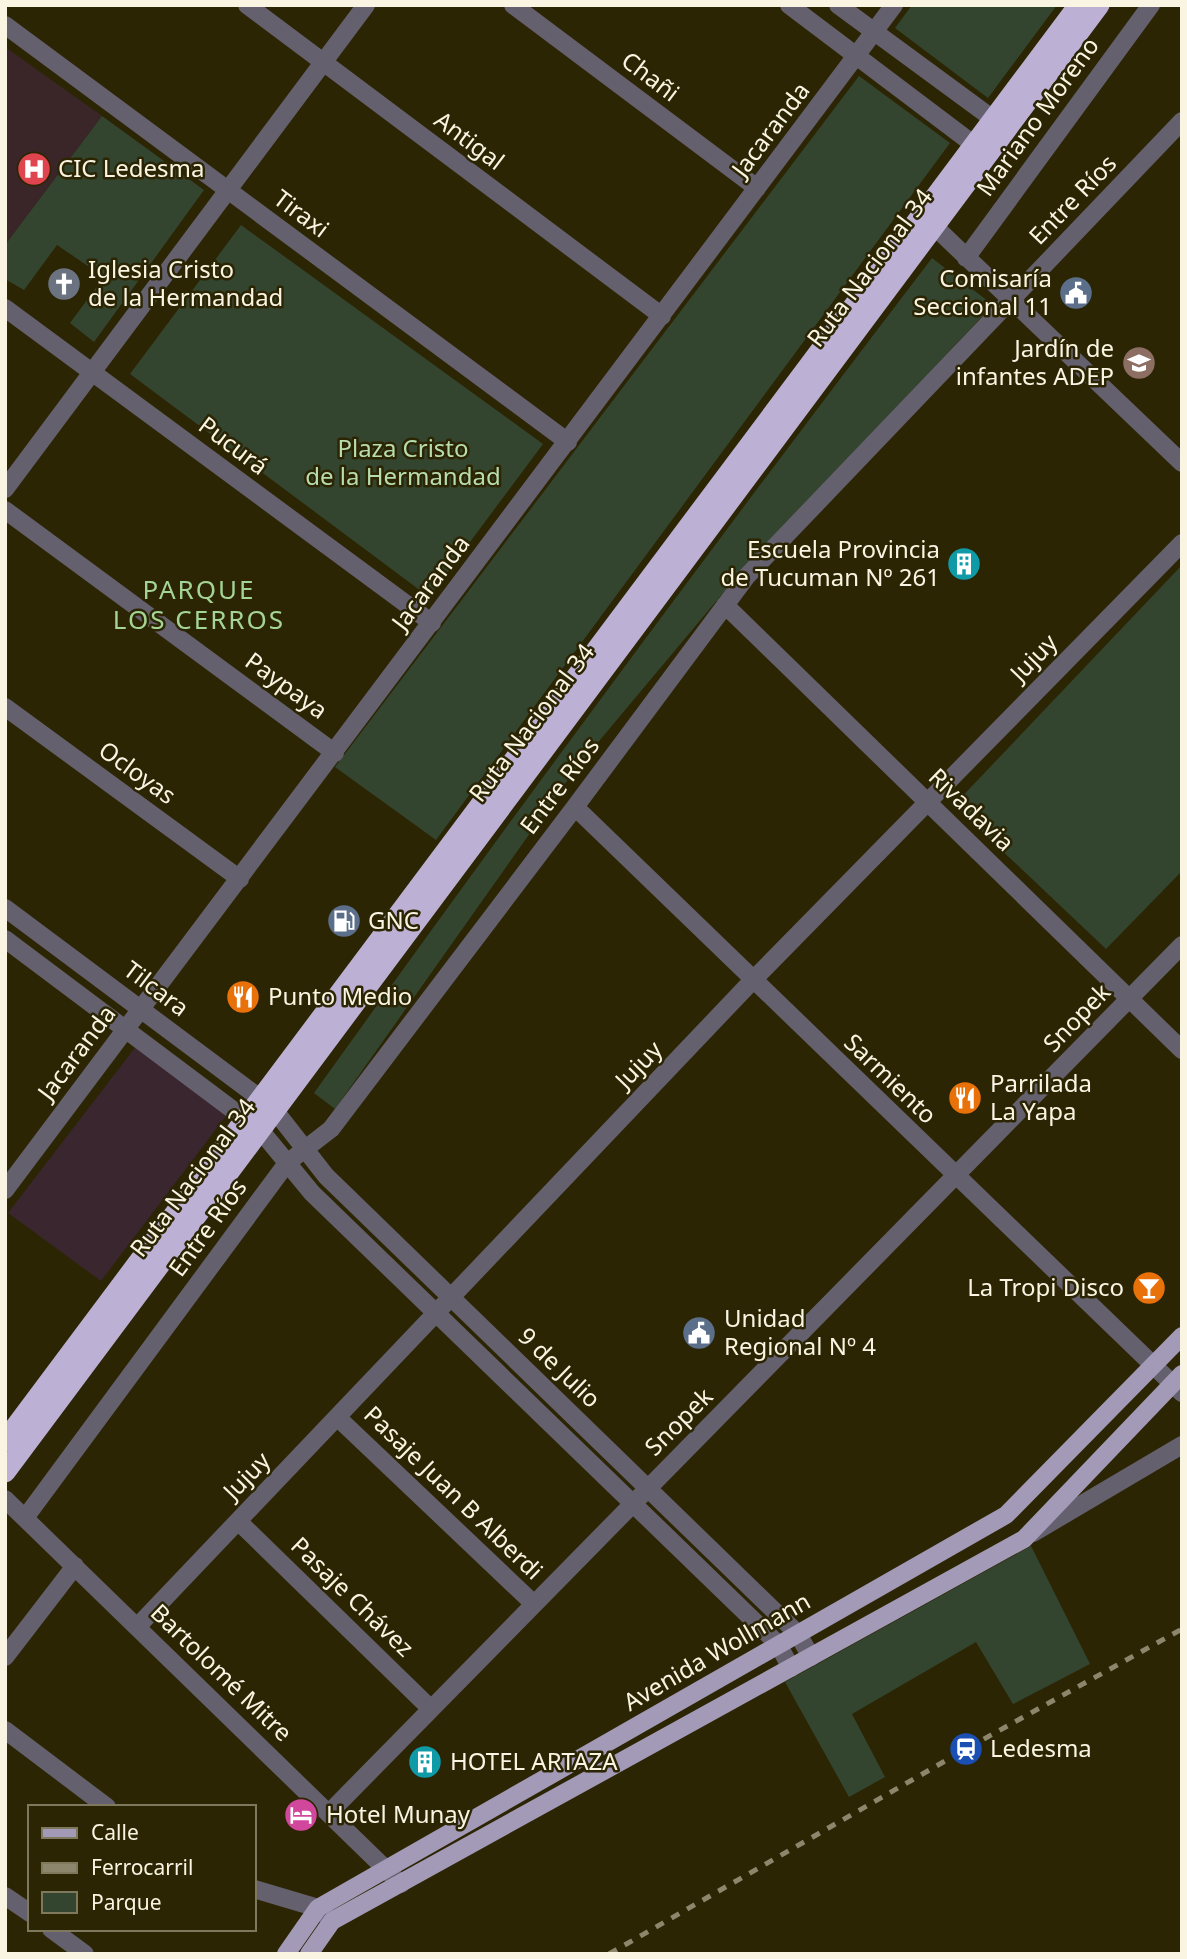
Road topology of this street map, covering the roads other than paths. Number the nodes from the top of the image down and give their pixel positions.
1 (247, 5) edge
2 (366, 5) edge
3 (513, 5) edge
4 (789, 5) edge
5 (838, 5) edge
6 (894, 5) edge
7 (1079, 5) edge
8 (1099, 5) edge
9 (1151, 5) edge
10 (5, 25) edge
11 (874, 32) junction
12 (857, 55) junction
13 (323, 62) junction
14 (1182, 121) edge
15 (1000, 125) junction
16 (981, 150) junction
17 (757, 188) junction
18 (228, 190) junction
19 (934, 226) junction
20 (966, 258) junction
21 (1010, 300) junction
22 (5, 308) edge
23 (662, 316) junction
24 (92, 372) junction
25 (568, 442) junction
26 (1182, 463) edge
27 (5, 489) edge
28 (5, 510) edge
29 (1182, 543) edge
30 (725, 605) junction
31 (432, 623) junction
32 (5, 707) edge
33 (334, 753) junction
34 (928, 802) junction
35 (575, 807) junction
36 (240, 879) junction
37 (5, 908) edge
38 (5, 939) edge
39 (1182, 945) edge
40 (753, 981) junction
41 (1129, 999) junction
42 (141, 1009) junction
43 (126, 1029) junction
44 (1182, 1050) edge
45 (268, 1105) junction
46 (254, 1125) junction
47 (305, 1149) junction
48 (287, 1163) junction
49 (955, 1177) junction
50 (5, 1190) edge
51 (451, 1297) junction
52 (436, 1313) junction
53 (1182, 1336) edge
54 (1153, 1366) junction
55 (1179, 1384) edge
56 (337, 1417) junction
57 (5, 1441) edge
58 (1182, 1445) edge
59 (5, 1472) edge
60 (648, 1489) junction
61 (5, 1499) edge
62 (633, 1504) junction
63 (25, 1518) junction
64 (238, 1521) junction
65 (1024, 1539) junction
66 (75, 1566) junction
67 (534, 1604) junction
68 (137, 1627) junction
69 (798, 1634) junction
70 (778, 1644) junction
71 (5, 1657) edge
72 (811, 1657) junction
73 (791, 1668) junction
74 (431, 1709) junction
75 (5, 1730) edge
76 (104, 1805) edge
77 (329, 1813) junction
78 (386, 1869) junction
79 (401, 1884) junction
80 (256, 1890) edge
81 (5, 1896) edge
82 (318, 1908) junction
83 (28, 1912) edge
84 (332, 1921) junction
85 (54, 1931) edge
86 (85, 1954) edge
87 (286, 1954) edge
88 (309, 1954) edge

1 - 13 street, Antigal
2 - 13 street
3 - 17 street, Chañi
4 - 12 street
5 - 11 street
6 - 11 street, Jacaranda
7 - 15 highway, Ruta Nacional 34
8 - 15 highway, Ruta Nacional 34
9 - 20 street, Mariano Moreno
10 - 18 street, Tiraxi
11 - 12 street, Jacaranda
11 - 15 street
12 - 16 street
12 - 17 street, Jacaranda
13 - 18 street
13 - 23 street, Antigal
14 - 21 street, Entre Ríos
15 - 16 highway, Ruta Nacional 34
16 - 19 highway, Ruta Nacional 34
16 - 45 highway, Ruta Nacional 34
17 - 23 street, Jacaranda
18 - 24 street
18 - 25 street, Tiraxi
19 - 20 street
19 - 45 highway, Ruta Nacional 34
20 - 21 street
21 - 26 street
21 - 30 street, Entre Ríos
22 - 24 street, Pucurá
23 - 25 street, Jacaranda
24 - 27 street
24 - 31 street, Pucurá
25 - 31 street, Jacaranda
28 - 33 street, Paypaya
29 - 34 street, Jujuy
30 - 34 street, Rivadavia
30 - 35 street, Entre Ríos
31 - 33 street, Jacaranda
32 - 36 street, Ocloyas
33 - 36 street, Jacaranda
34 - 40 street, Jujuy
34 - 41 street, Rivadavia
35 - 40 street, Sarmiento
35 - 47 street, Entre Ríos
36 - 42 street, Jacaranda
37 - 42 street, Tilcara
38 - 43 street, Tilcara
39 - 41 street, Snopek
40 - 49 street, Sarmiento
40 - 51 street, Jujuy
41 - 44 street, Rivadavia
41 - 49 street, Snopek
42 - 43 street, Jacaranda
42 - 45 street, Tilcara
43 - 46 street, Tilcara
43 - 50 street, Jacaranda
45 - 46 highway, Ruta Nacional 34
45 - 47 street, 9 de Julio
46 - 48 street, 9 de Julio
46 - 57 highway, Ruta Nacional 34
46 - 59 highway, Ruta Nacional 34
47 - 48 street, Entre Ríos
47 - 51 street, 9 de Julio
48 - 52 street, 9 de Julio
48 - 63 street, Entre Ríos
49 - 54 street, Sarmiento
49 - 60 street, Snopek
51 - 52 street, Jujuy
51 - 60 street, 9 de Julio
52 - 56 street, Jujuy
52 - 62 street, 9 de Julio
53 - 54 main road, Avenida Wollmann
54 - 55 street, Sarmiento
54 - 69 main road, Avenida Wollmann
55 - 65 main road, Avenida Wollmann
56 - 64 street, Jujuy
56 - 67 street, Pasaje Juan B Alberdi
58 - 65 street, Avenida Wollmann
60 - 62 street, Snopek
60 - 69 street, 9 de Julio
61 - 63 street, Bartolomé Mitre
62 - 67 street, Snopek
62 - 70 street, 9 de Julio
63 - 66 street, Bartolomé Mitre
64 - 68 street, Jujuy
64 - 74 street, Pasaje Chávez
65 - 72 main road, Avenida Wollmann
66 - 68 street, Bartolomé Mitre
66 - 71 street
67 - 74 street, Snopek
68 - 77 street, Bartolomé Mitre
69 - 70 main road, Avenida Wollmann
69 - 72 street, 9 de Julio
70 - 73 street, 9 de Julio
70 - 78 main road, Avenida Wollmann
72 - 73 main road, Avenida Wollmann
73 - 79 main road, Avenida Wollmann
74 - 77 street, Snopek
75 - 76 street
77 - 78 street, Bartolomé Mitre
78 - 79 street, Bartolomé Mitre
78 - 82 main road, Avenida Wollmann
79 - 84 main road, Avenida Wollmann
80 - 82 street
81 - 83 street
82 - 84 street
82 - 87 main road, Avenida Wollmann
84 - 88 main road, Avenida Wollmann
85 - 86 street

